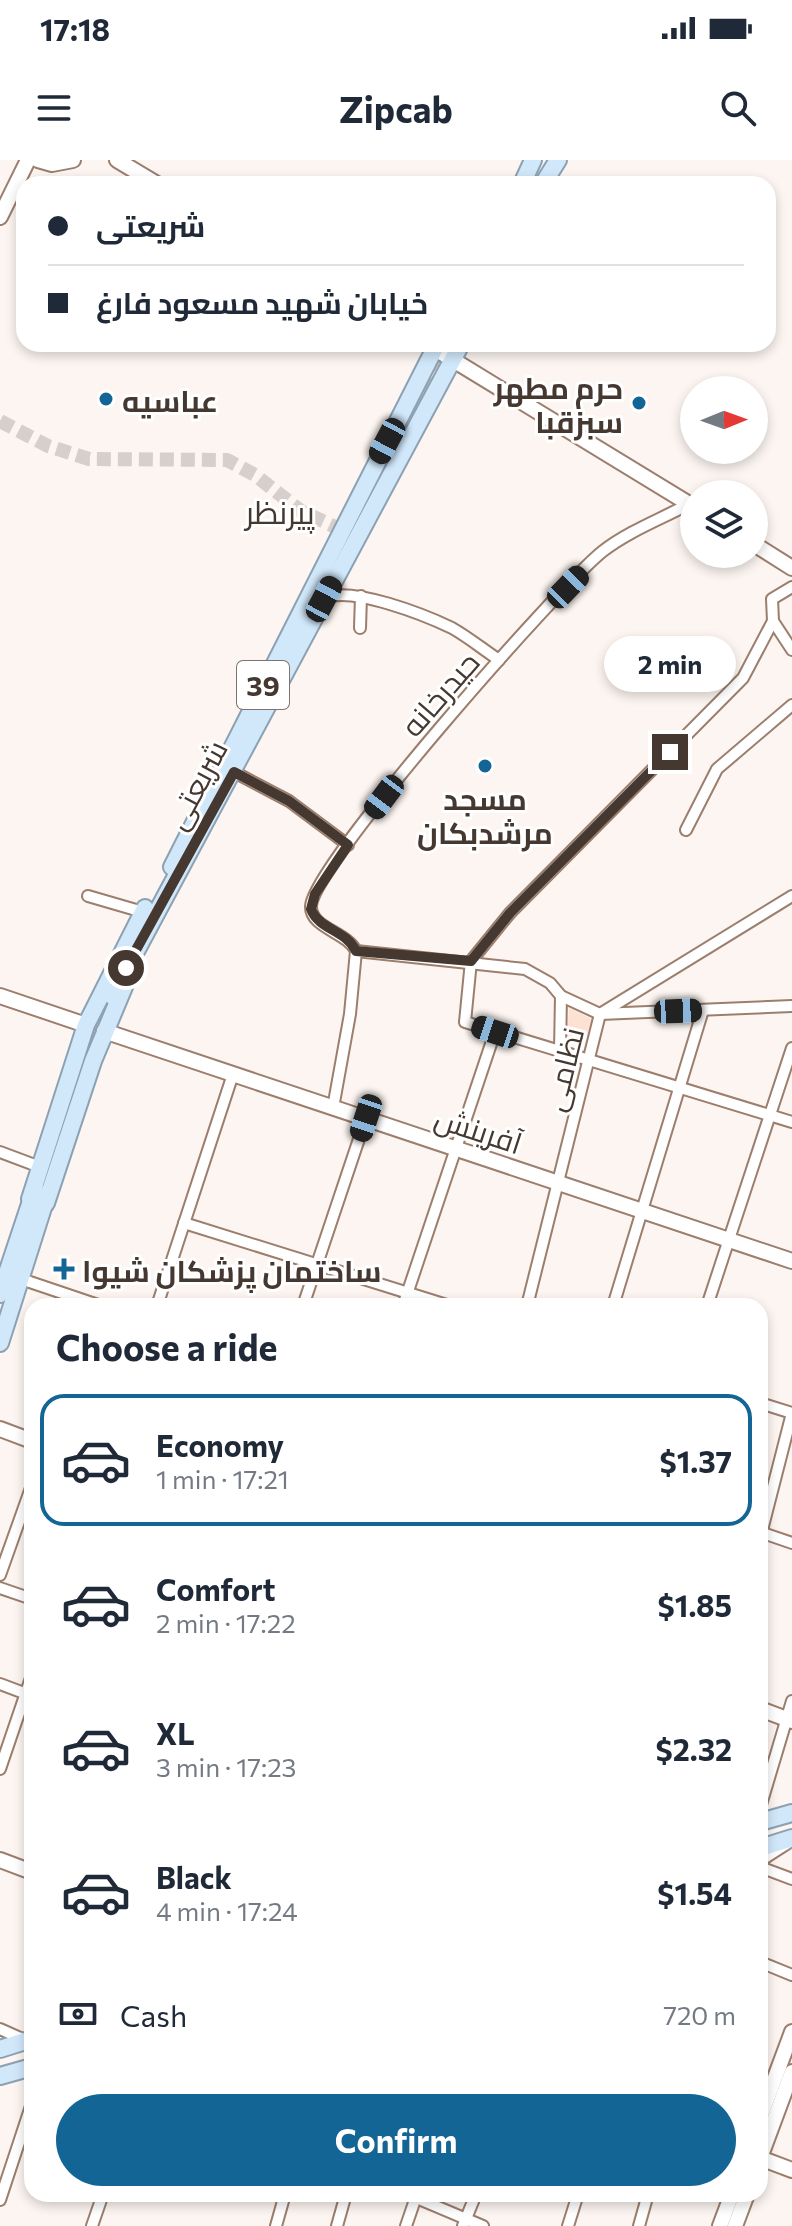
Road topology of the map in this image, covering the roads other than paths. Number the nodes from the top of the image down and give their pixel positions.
1 (38, 160) edge
2 (73, 160) edge
3 (117, 160) edge
4 (144, 176) edge
5 (16, 184) edge
6 (16, 202) edge
7 (0, 217) edge
8 (0, 231) edge
9 (430, 352) edge
10 (457, 352) edge
11 (423, 392) tunnel mouth
12 (680, 499) edge
13 (680, 512) edge
14 (348, 538) junction
15 (768, 553) edge
16 (792, 568) edge
17 (792, 587) edge
18 (361, 596) junction
19 (324, 599) junction
20 (773, 621) junction
21 (360, 628) dead end
22 (792, 650) edge
23 (499, 660) junction
24 (792, 705) edge
25 (234, 772) junction
26 (686, 830) dead end
27 (190, 840) junction
28 (348, 845) junction
29 (88, 896) dead end
30 (792, 896) edge
31 (143, 912) junction
32 (356, 951) junction
33 (471, 961) junction
34 (109, 996) junction
35 (561, 996) junction
36 (0, 998) edge
37 (792, 1006) edge
38 (703, 1010) junction
39 (600, 1014) junction
40 (86, 1025) junction
41 (104, 1031) junction
42 (495, 1032) junction
43 (792, 1048) edge
44 (560, 1051) junction
45 (589, 1060) junction
46 (81, 1065) junction
47 (233, 1074) junction
48 (680, 1087) junction
49 (333, 1108) junction
50 (770, 1115) junction
51 (366, 1118) junction
52 (792, 1122) edge
53 (456, 1149) junction
54 (0, 1152) edge
55 (40, 1167) junction
56 (559, 1183) junction
57 (38, 1201) junction
58 (644, 1212) junction
59 (184, 1223) junction
60 (729, 1240) junction
61 (792, 1261) edge
62 (317, 1264) junction
63 (9, 1277) edge
64 (408, 1293) junction
65 (0, 1294) edge
66 (76, 1298) edge
67 (160, 1298) edge
68 (306, 1298) edge
69 (406, 1298) edge
70 (424, 1298) edge
71 (529, 1298) edge
72 (616, 1298) edge
73 (710, 1298) edge
74 (0, 1343) edge
75 (768, 1406) edge
76 (792, 1413) edge
77 (0, 1429) edge
78 (24, 1438) edge
79 (768, 1504) edge
80 (24, 1508) edge
81 (768, 1536) edge
82 (792, 1543) edge
83 (0, 1575) edge
84 (0, 1588) edge
85 (24, 1596) edge
86 (0, 1684) edge
87 (24, 1693) edge
88 (792, 1701) edge
89 (24, 1708) edge
90 (768, 1712) edge
91 (790, 1720) edge
92 (0, 1769) edge
93 (768, 1784) edge
94 (768, 1799) edge
95 (789, 1814) edge
96 (768, 1820) edge
97 (792, 1838) edge
98 (768, 1846) edge
99 (768, 1858) edge
100 (0, 1860) edge
101 (768, 1868) edge
102 (24, 1869) edge
103 (792, 1879) edge
104 (768, 1965) edge
105 (792, 1975) edge
106 (0, 2029) edge
107 (792, 2032) edge
108 (24, 2038) edge
109 (24, 2042) edge
110 (0, 2049) edge
111 (24, 2069) edge
112 (792, 2072) edge
113 (0, 2076) edge
114 (768, 2096) edge
115 (24, 2127) edge
116 (768, 2136) edge
117 (768, 2161) edge
118 (792, 2170) edge
119 (0, 2200) edge
120 (100, 2202) edge
121 (283, 2202) edge
122 (344, 2202) edge
123 (411, 2202) edge
124 (426, 2202) edge
125 (473, 2202) edge
126 (576, 2202) edge
127 (646, 2202) edge
128 (729, 2202) edge
129 (744, 2202) edge
130 (464, 2222) edge
131 (92, 2226) edge
132 (276, 2226) edge
133 (337, 2226) edge
134 (406, 2226) edge
135 (483, 2226) edge
136 (568, 2226) edge
137 (639, 2226) edge
138 (720, 2226) edge
139 (735, 2226) edge

1 - 2 main road
3 - 4 main road
5 - 7 main road
6 - 8 main road
9 - 14 main road, شریعتی
10 - 12 main road
10 - 14 main road, شریعتی
11 - 14 main road, 39
13 - 23 street, حیدرخانه
14 - 19 main road, شریعتی / 39
14 - 27 main road, شریعتی / 39
15 - 16 main road
17 - 20 street
18 - 19 street
18 - 21 street
18 - 23 street
19 - 25 main road, شریعتی / 39
20 - 22 street
20 - 33 street
23 - 28 street, حیدرخانه
24 - 26 street
25 - 27 main road, شریعتی / 39
25 - 28 street
27 - 31 main road
27 - 34 main road
28 - 32 street, حیدرخانه
29 - 31 street
30 - 39 street, نظامی
31 - 34 main road
32 - 33 street
32 - 49 street
33 - 35 street
33 - 42 street
34 - 40 main road
34 - 41 main road
35 - 39 street
35 - 44 street
36 - 40 main road
37 - 38 street
38 - 39 street
38 - 48 street
39 - 45 street, نظامی
40 - 41 main road
40 - 46 main road
41 - 46 main road
41 - 47 main road, آفرینش
42 - 44 street
42 - 53 street
43 - 50 street
44 - 45 street
45 - 48 street
45 - 56 street, نظامی
46 - 55 main road
46 - 57 main road
47 - 49 main road, آفرینش
47 - 59 street
48 - 50 street
48 - 58 street
49 - 51 main road, آفرینش
50 - 52 street
50 - 60 street
51 - 53 main road, آفرینش
51 - 62 street
53 - 56 main road, آفرینش
53 - 64 street
54 - 55 street
55 - 57 main road
56 - 58 main road, آفرینش
56 - 71 street, نظامی
57 - 63 main road
58 - 60 main road, آفرینش
58 - 72 street
59 - 62 street
59 - 67 street
60 - 61 main road, آفرینش
60 - 73 street
62 - 64 street
62 - 68 street
63 - 65 main road
63 - 66 street
63 - 74 main road
64 - 69 street
64 - 70 street
75 - 76 street
76 - 79 street
77 - 78 main road
80 - 83 street
81 - 82 street
84 - 85 street
86 - 87 street
88 - 91 street
89 - 92 street
90 - 91 main road
91 - 93 street
94 - 95 street
95 - 96 main road
97 - 98 main road
97 - 99 street
100 - 102 main road
101 - 103 street
104 - 105 street
106 - 108 street
107 - 114 main road
109 - 110 main road
111 - 113 main road
112 - 116 main road
115 - 119 street
117 - 118 main road
120 - 131 street
121 - 132 street
122 - 133 street
123 - 134 street
124 - 130 street
125 - 130 street
126 - 136 street
127 - 137 street
128 - 138 main road
129 - 139 main road
130 - 135 street

